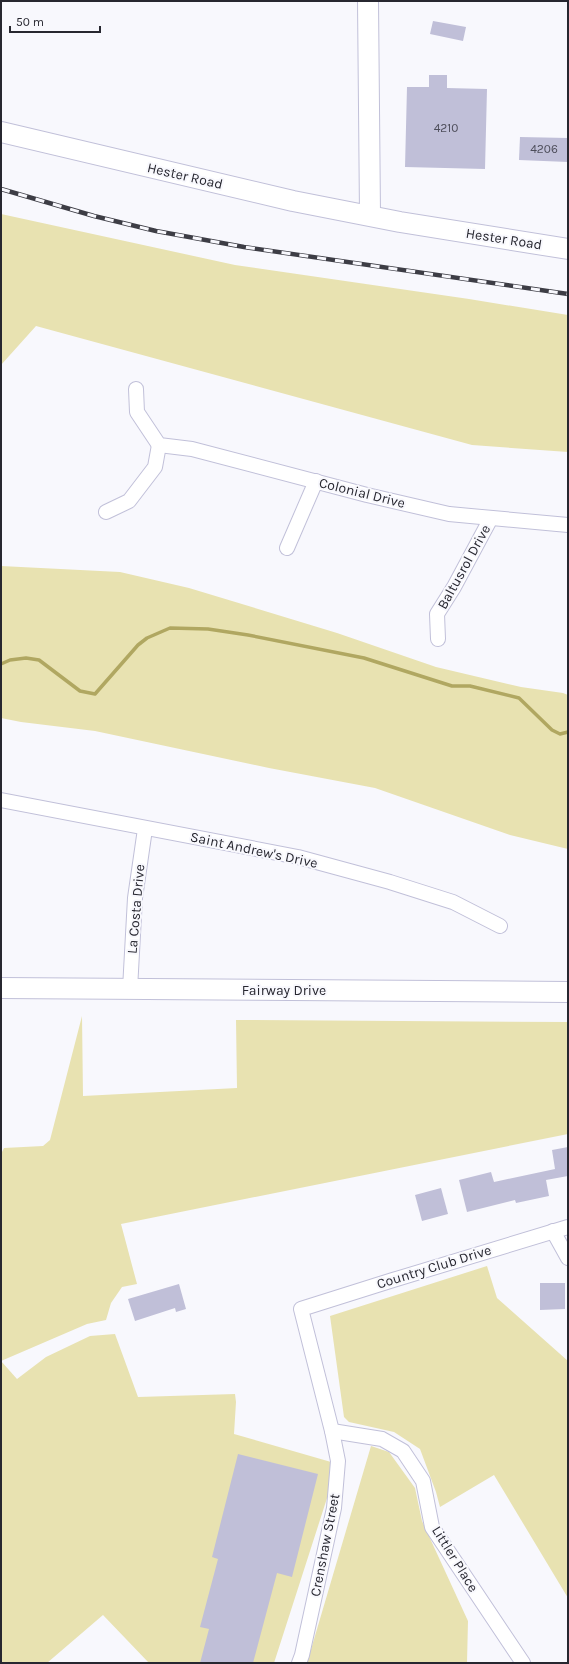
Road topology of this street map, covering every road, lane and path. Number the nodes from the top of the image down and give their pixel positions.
1 (368, 1) edge
2 (1, 132) edge
3 (370, 215) junction
4 (568, 249) edge
5 (136, 389) dead end
6 (159, 444) junction
7 (316, 481) junction
8 (106, 512) dead end
9 (491, 518) junction
10 (568, 525) edge
11 (287, 548) dead end
12 (438, 639) dead end
13 (1, 800) edge
14 (145, 829) junction
15 (500, 926) dead end
16 (1, 988) edge
17 (130, 989) junction
18 (568, 992) edge
19 (568, 1227) edge
20 (553, 1231) junction
21 (568, 1258) edge
22 (300, 1309) joint
23 (332, 1431) junction
24 (298, 1663) edge
25 (523, 1663) edge

1 - 3 main road
2 - 3 main road, Hester Road
3 - 4 main road, Hester Road
5 - 6 street
6 - 7 street, Colonial Drive
6 - 8 street
7 - 9 street, Colonial Drive
7 - 11 street
9 - 10 street, Colonial Drive
9 - 12 street, Baltusrol Drive
13 - 14 street, Saint Andrew's Drive
14 - 15 street, Saint Andrew's Drive
14 - 17 street, La Costa Drive
16 - 17 main road, Fairway Drive
17 - 18 main road, Fairway Drive
19 - 20 street, Country Club Drive
20 - 21 street
20 - 22 street, Country Club Drive
22 - 23 street, Crenshaw Street
23 - 24 street, Crenshaw Street
23 - 25 street, Littler Place

